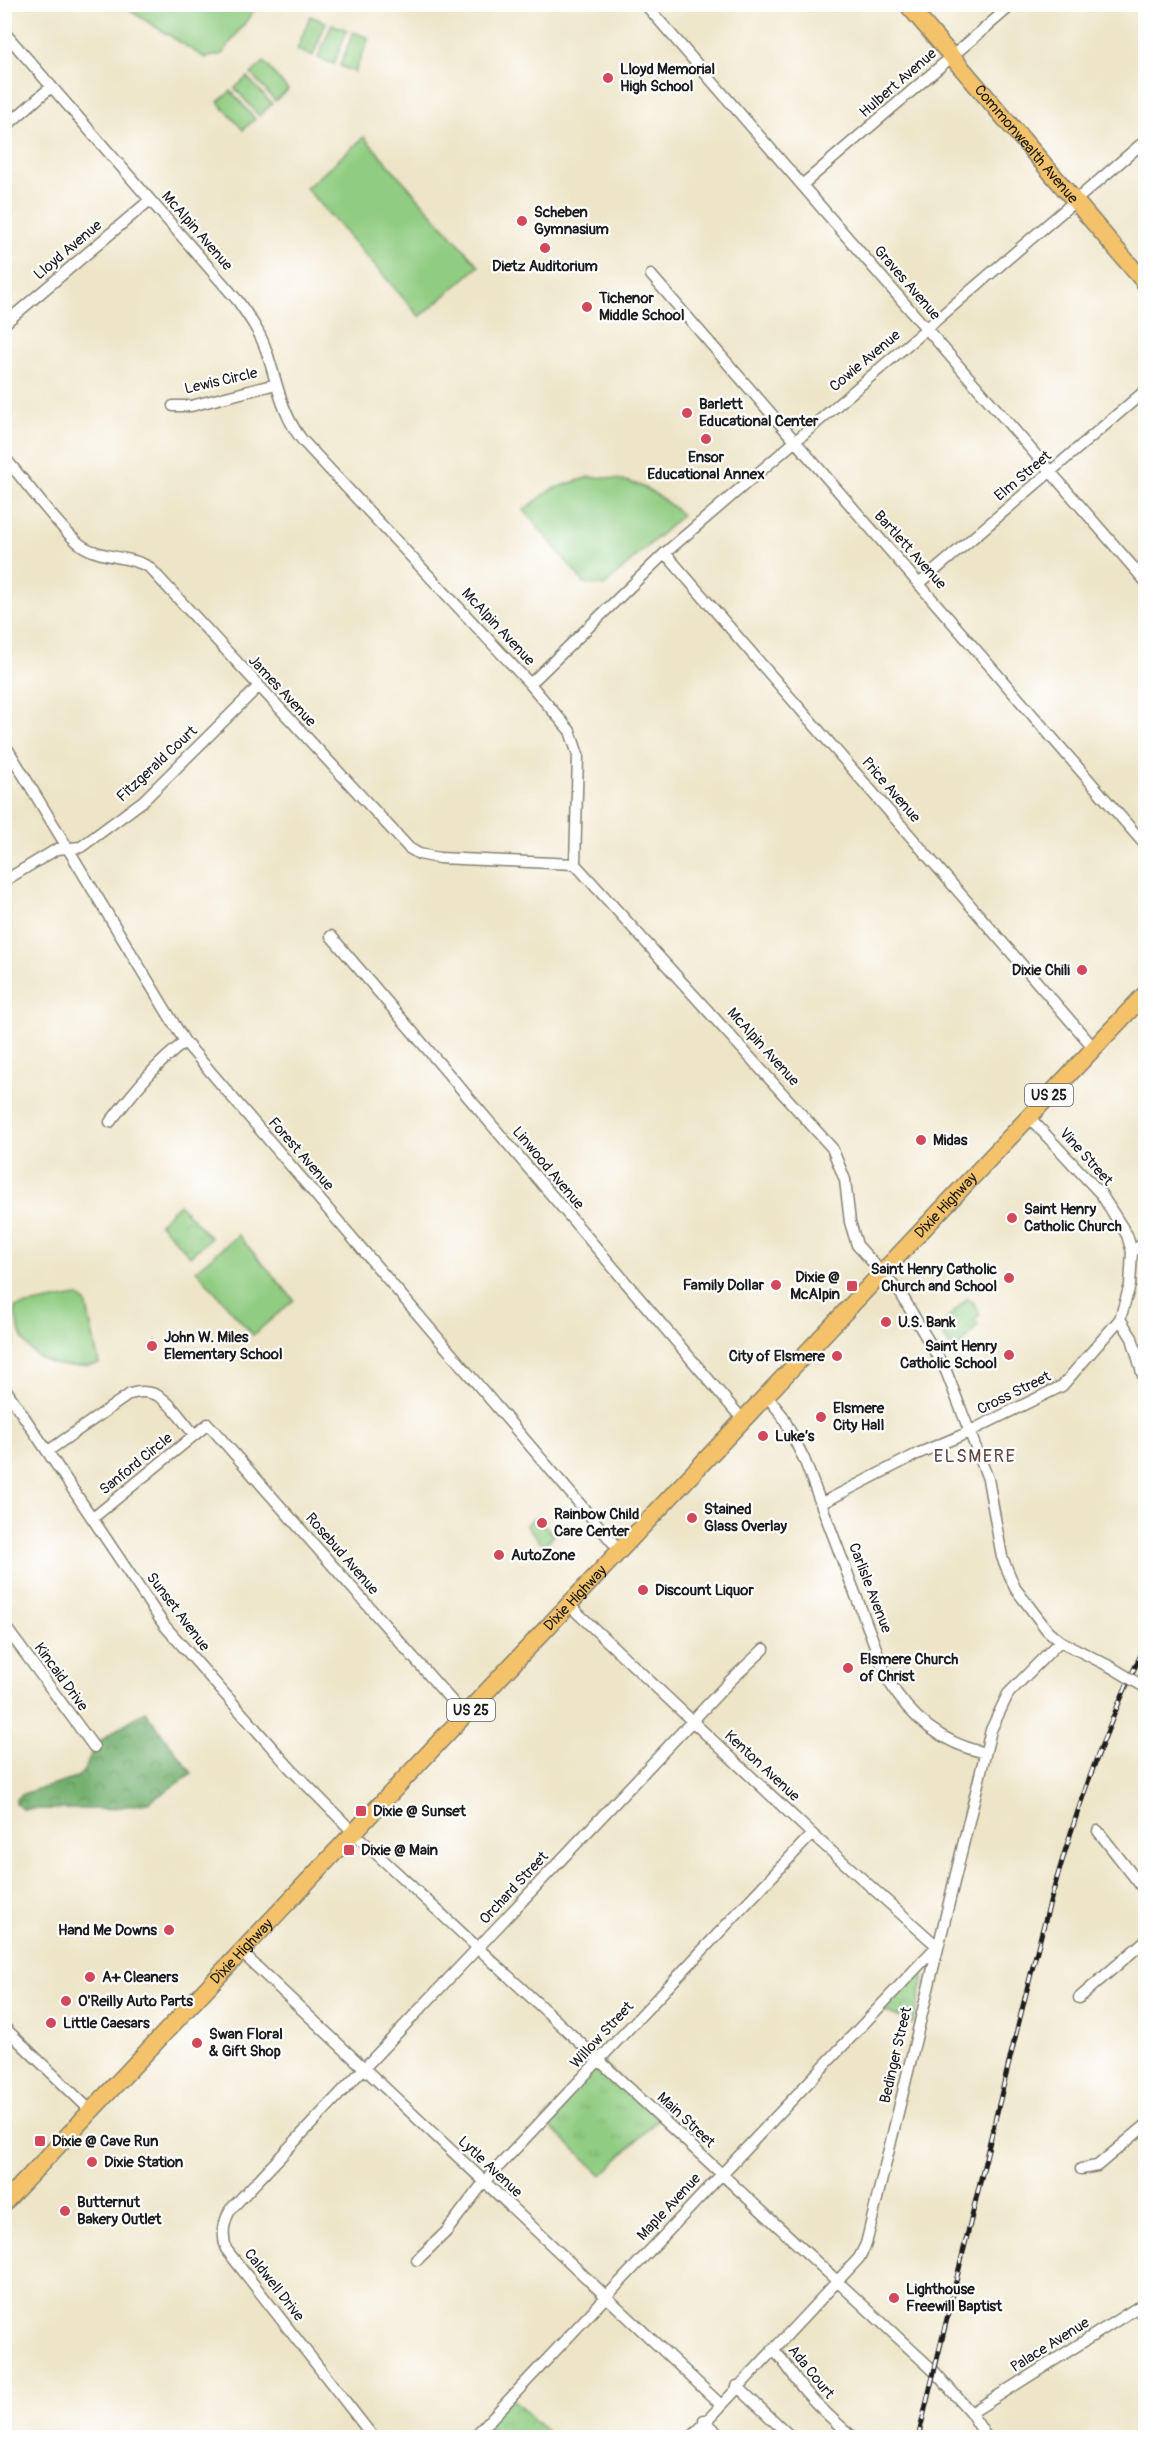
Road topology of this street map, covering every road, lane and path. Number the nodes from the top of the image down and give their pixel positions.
1 (645, 4) edge
2 (906, 4) edge
3 (1013, 4) edge
4 (4, 32) edge
5 (952, 57) junction
6 (51, 87) junction
7 (4, 128) edge
8 (1146, 140) edge
9 (802, 185) junction
10 (150, 200) junction
11 (1075, 201) junction
12 (651, 275) dead end
13 (1146, 284) edge
14 (4, 324) edge
15 (926, 328) junction
16 (276, 384) junction
17 (1146, 390) edge
18 (173, 406) dead end
19 (795, 440) junction
20 (4, 457) edge
21 (1051, 472) junction
22 (664, 553) junction
23 (1146, 582) edge
24 (920, 584) junction
25 (530, 684) junction
26 (258, 687) junction
27 (4, 743) edge
28 (1146, 846) edge
29 (67, 848) junction
30 (575, 864) junction
31 (4, 881) edge
32 (331, 936) dead end
33 (1146, 993) edge
34 (185, 1042) junction
35 (1094, 1048) junction
36 (1029, 1117) junction
37 (110, 1122) dead end
38 (1146, 1241) edge
39 (1132, 1252) junction
40 (881, 1272) junction
41 (1120, 1319) junction
42 (1146, 1386) edge
43 (4, 1388) edge
44 (766, 1395) junction
45 (743, 1420) junction
46 (968, 1432) junction
47 (195, 1435) junction
48 (48, 1451) junction
49 (822, 1503) junction
50 (93, 1518) junction
51 (620, 1551) junction
52 (569, 1605) junction
53 (4, 1625) edge
54 (1060, 1641) junction
55 (764, 1649) dead end
56 (1146, 1688) edge
57 (465, 1716) junction
58 (692, 1721) junction
59 (94, 1747) dead end
60 (985, 1753) junction
61 (1098, 1831) dead end
62 (354, 1833) junction
63 (812, 1834) junction
64 (1146, 1892) edge
65 (1146, 1940) edge
66 (937, 1946) junction
67 (479, 1947) junction
68 (241, 1952) junction
69 (1079, 1998) dead end
70 (4, 2027) edge
71 (600, 2060) junction
72 (364, 2069) junction
73 (90, 2110) junction
74 (1146, 2125) edge
75 (288, 2149) joint
76 (1081, 2169) dead end
77 (721, 2174) junction
78 (484, 2182) junction
79 (4, 2203) edge
80 (417, 2260) dead end
81 (836, 2281) junction
82 (606, 2296) junction
83 (1146, 2302) edge
84 (772, 2349) junction
85 (737, 2386) junction
86 (720, 2404) junction
87 (971, 2413) junction
88 (704, 2420) junction
89 (374, 2438) edge
90 (473, 2438) edge
91 (691, 2438) edge
92 (723, 2438) edge
93 (792, 2438) edge
94 (854, 2438) edge
95 (987, 2438) edge

1 - 9 street, Graves Avenue
2 - 5 main road, Commonwealth Avenue
3 - 5 street, Hulbert Avenue
4 - 6 street, McAlpin Avenue
5 - 9 street, Hulbert Avenue
5 - 11 main road, Commonwealth Avenue
6 - 7 street
6 - 10 street, McAlpin Avenue
8 - 11 street, Cowie Avenue
9 - 15 street, Graves Avenue
10 - 14 street, Lloyd Avenue
10 - 16 street, McAlpin Avenue
11 - 13 main road, Commonwealth Avenue
11 - 15 street, Cowie Avenue
12 - 19 street, Bartlett Avenue
15 - 19 street, Cowie Avenue
15 - 21 street, Graves Avenue
16 - 18 street, Lewis Circle
16 - 25 street, McAlpin Avenue
17 - 21 street, Elm Street
19 - 22 street, Cowie Avenue
19 - 24 street, Bartlett Avenue
20 - 26 street, James Avenue
21 - 23 street, Graves Avenue
21 - 24 street, Elm Street
22 - 25 street, Cowie Avenue
22 - 35 street, Price Avenue
24 - 28 street, Bartlett Avenue
25 - 30 street, McAlpin Avenue
26 - 29 street, Fitzgerald Court
26 - 30 street, James Avenue
27 - 29 street, Forest Avenue
29 - 31 street, Fitzgerald Court
29 - 34 street, Forest Avenue
30 - 40 street, McAlpin Avenue
32 - 45 street, Linwood Avenue
33 - 35 main road, Dixie Highway / US 25
34 - 37 street
34 - 51 street, Forest Avenue
35 - 36 main road, Dixie Highway / US 25
36 - 39 street, Vine Street
36 - 40 main road, Dixie Highway / US 25
38 - 39 street
39 - 41 street, Cross Street
40 - 44 main road, Dixie Highway / US 25
40 - 46 street, McAlpin Avenue
41 - 42 street
41 - 46 street, Cross Street
43 - 48 street, Sunset Avenue
44 - 45 main road, Dixie Highway / US 25
44 - 49 street, Carlisle Avenue
45 - 51 main road, Dixie Highway / US 25
46 - 49 street, Cross Street
46 - 54 street, McAlpin Avenue
47 - 48 street, Sanford Circle
47 - 50 street, Sanford Circle
47 - 57 street, Rosebud Avenue
48 - 50 street, Sunset Avenue
49 - 60 street, Carlisle Avenue
50 - 62 street, Sunset Avenue
51 - 52 main road, Dixie Highway / US 25
52 - 57 main road, Dixie Highway / US 25
52 - 58 street, Kenton Avenue
53 - 59 street, Kincaid Drive
54 - 56 street, McAlpin Avenue, bridge
54 - 60 street, Bedinger Street
55 - 58 street, Orchard Street
57 - 62 main road, Dixie Highway / US 25
58 - 63 street, Kenton Avenue
58 - 67 street, Orchard Street
60 - 66 street, Bedinger Street
61 - 64 street
62 - 67 street, Main Street
62 - 68 main road, Dixie Highway / US 25
63 - 66 street, Kenton Avenue
63 - 71 street, Willow Street
65 - 69 street
66 - 77 street, Maple Avenue
66 - 81 street, Bedinger Street
67 - 71 street, Main Street
67 - 72 street, Orchard Street
68 - 72 street, Lytle Avenue
68 - 73 main road, Dixie Highway / US 25
70 - 73 street
71 - 77 street, Main Street
71 - 78 street, Willow Street
72 - 75 street, Orchard Street
72 - 78 street, Lytle Avenue
73 - 79 main road, Dixie Highway / US 25
74 - 76 street
75 - 89 street, Caldwell Drive
77 - 81 street, Main Street
77 - 82 street, Maple Avenue
78 - 80 street, Willow Street
78 - 82 street, Lytle Avenue
81 - 84 street, Bedinger Street
81 - 87 street, Main Street
82 - 86 street, Lytle Avenue
82 - 90 street, Maple Avenue
83 - 87 street, Palace Avenue
84 - 85 street, Bedinger Street
84 - 94 street, Ada Court
85 - 86 street, Bedinger Street
85 - 93 street
86 - 88 street, Bedinger Street
87 - 95 street, Main Street
88 - 91 street, Bedinger Street
88 - 92 street

